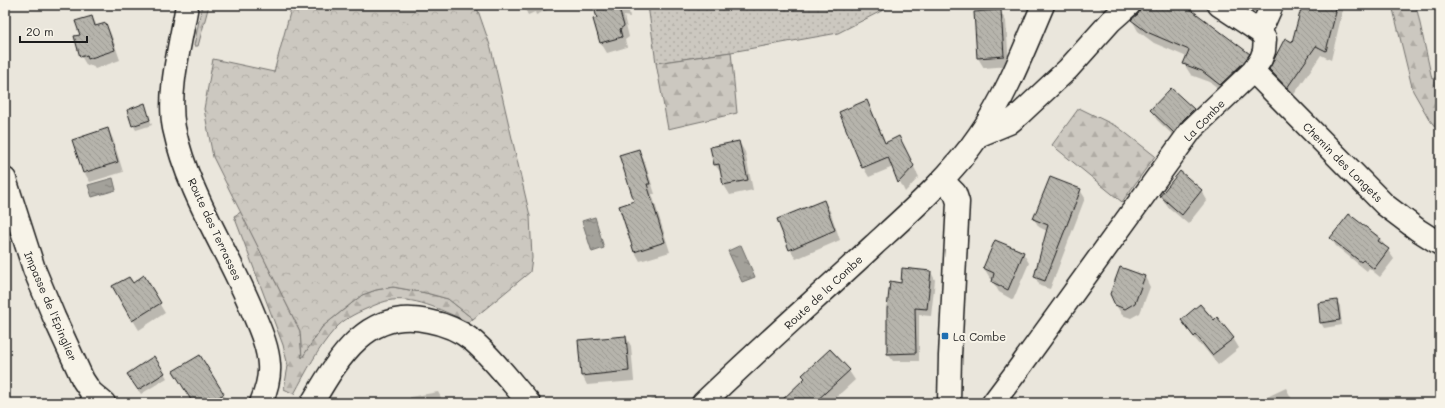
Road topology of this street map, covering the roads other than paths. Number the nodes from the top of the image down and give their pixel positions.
1 (187, 5) edge
2 (1043, 5) edge
3 (1129, 5) edge
4 (1219, 5) edge
5 (1272, 5) edge
6 (1260, 32) junction
7 (1253, 71) junction
8 (980, 135) junction
9 (5, 179) edge
10 (942, 180) junction
11 (1440, 244) edge
12 (104, 403) edge
13 (261, 403) edge
14 (312, 403) edge
15 (529, 403) edge
16 (703, 403) edge
17 (949, 403) edge
18 (993, 403) edge

1 - 13 street, Route des Terrasses
2 - 8 street, Route de la Combe
3 - 8 street
4 - 6 street
5 - 6 street
6 - 7 street, La Combe
7 - 11 street, Chemin des Longets
7 - 18 street, La Combe
8 - 10 street, Route de la Combe
9 - 12 street, Impasse de l'Epinglier
10 - 16 street, Route de la Combe
10 - 17 street
14 - 15 street

